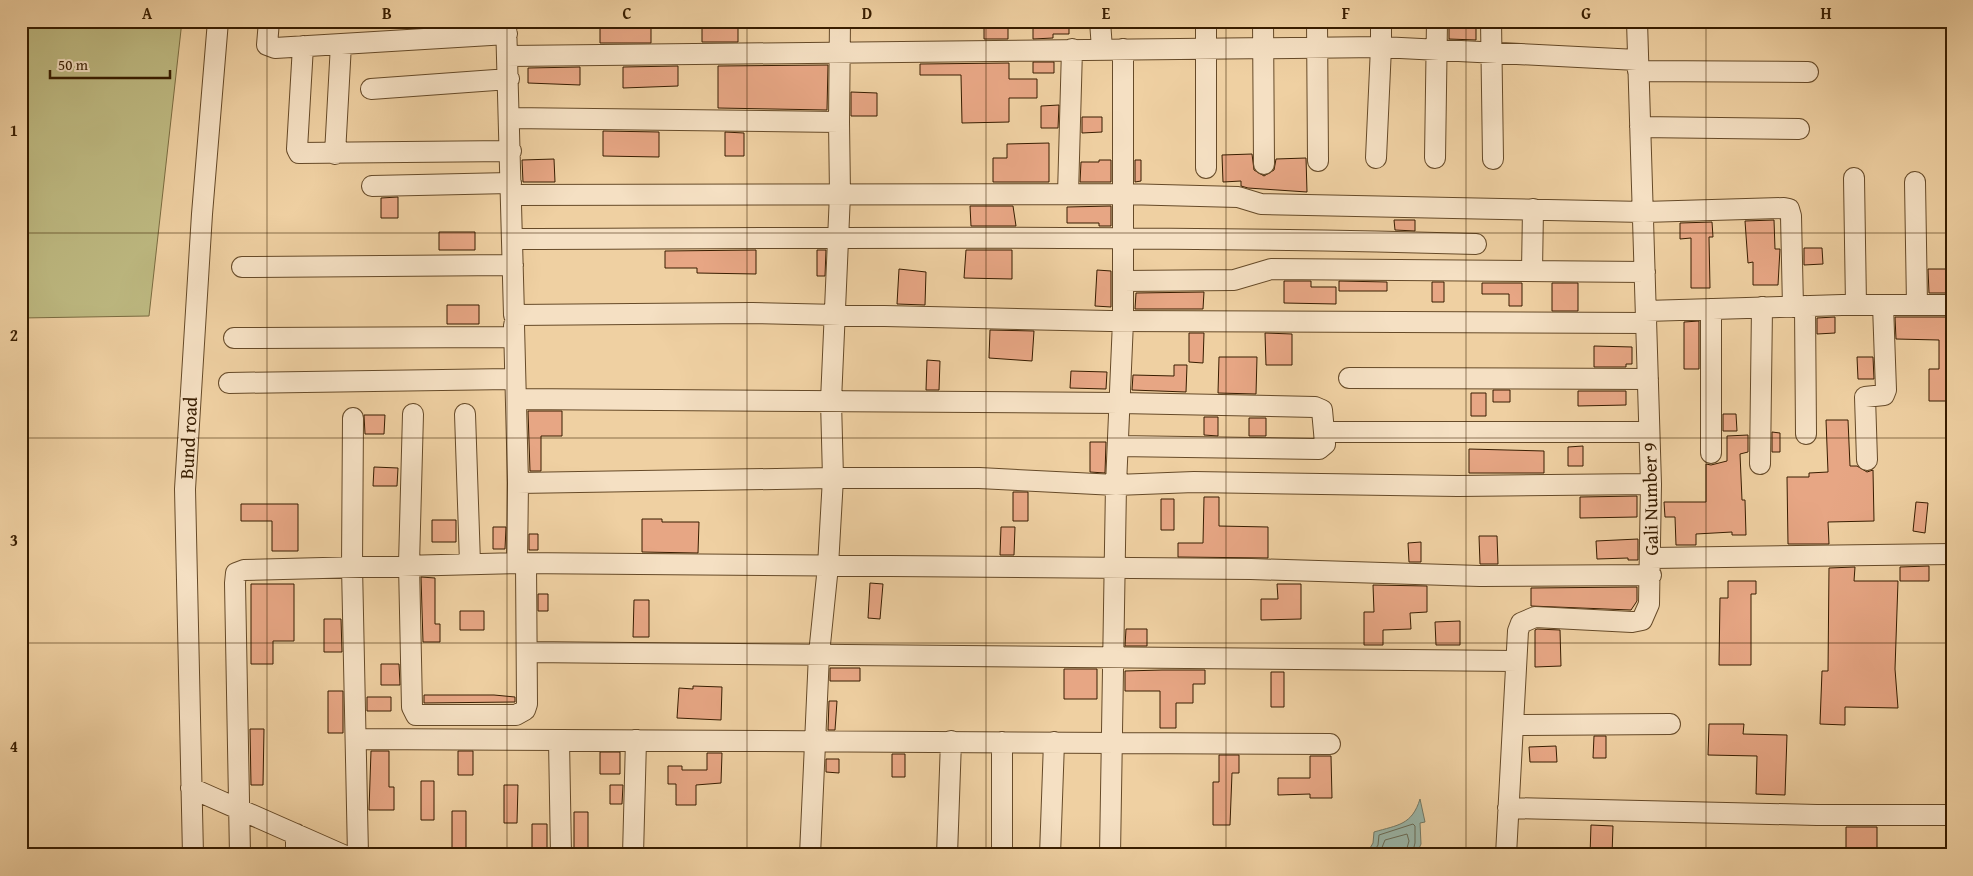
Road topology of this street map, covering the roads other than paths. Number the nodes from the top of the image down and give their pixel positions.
1 (218, 21) edge
2 (269, 21) edge
3 (840, 21) edge
4 (1100, 21) edge
5 (1206, 21) edge
6 (1262, 21) edge
7 (1316, 21) edge
8 (1381, 21) edge
9 (1437, 21) edge
10 (1491, 21) edge
11 (1637, 21) edge
12 (507, 28) edge
13 (341, 44) junction
14 (303, 46) junction
15 (1381, 47) junction
16 (1206, 48) junction
17 (1263, 48) junction
18 (1316, 48) junction
19 (1072, 49) junction
20 (1102, 49) junction
21 (1123, 49) junction
22 (1437, 50) junction
23 (1491, 52) junction
24 (840, 54) junction
25 (508, 56) junction
26 (1637, 65) junction
27 (1808, 72) dead end
28 (509, 79) junction
29 (371, 89) dead end
30 (510, 118) junction
31 (839, 122) junction
32 (1640, 127) junction
33 (1799, 129) dead end
34 (511, 151) junction
35 (335, 154) junction
36 (1376, 158) dead end
37 (1435, 158) dead end
38 (1493, 159) dead end
39 (1318, 161) dead end
40 (1264, 164) dead end
41 (1206, 168) dead end
42 (1854, 178) dead end
43 (1915, 182) dead end
44 (372, 186) dead end
45 (511, 189) junction
46 (840, 194) junction
47 (1068, 194) junction
48 (1123, 194) junction
49 (1533, 209) junction
50 (1644, 212) junction
51 (512, 238) junction
52 (838, 238) junction
53 (1123, 238) junction
54 (1476, 244) dead end
55 (513, 265) junction
56 (242, 267) dead end
57 (1532, 271) junction
58 (1645, 272) junction
59 (1123, 281) junction
60 (1856, 305) junction
61 (1883, 305) junction
62 (1916, 305) junction
63 (1799, 306) junction
64 (1952, 306) edge
65 (1762, 307) junction
66 (1711, 309) junction
67 (514, 315) junction
68 (833, 315) junction
69 (1646, 317) junction
70 (1122, 321) junction
71 (514, 337) junction
72 (234, 338) dead end
73 (1349, 378) dead end
74 (1648, 379) junction
75 (229, 383) dead end
76 (516, 389) junction
77 (831, 401) junction
78 (1120, 403) junction
79 (412, 414) dead end
80 (465, 414) dead end
81 (354, 418) dead end
82 (1324, 432) junction
83 (1649, 432) junction
84 (1806, 434) dead end
85 (1118, 446) junction
86 (1711, 454) dead end
87 (1867, 460) dead end
88 (1760, 464) dead end
89 (833, 478) junction
90 (518, 482) junction
91 (1651, 484) junction
92 (1116, 485) junction
93 (1952, 554) edge
94 (470, 563) junction
95 (522, 563) junction
96 (409, 564) junction
97 (352, 566) junction
98 (828, 566) junction
99 (1651, 566) junction
100 (1115, 569) junction
101 (527, 652) junction
102 (819, 654) junction
103 (1114, 657) junction
104 (1516, 661) junction
105 (1670, 724) dead end
106 (1513, 725) junction
107 (356, 739) junction
108 (559, 740) junction
109 (636, 740) junction
110 (814, 741) junction
111 (951, 742) junction
112 (1002, 742) junction
113 (1054, 742) junction
114 (1112, 742) junction
115 (1330, 744) dead end
116 (191, 788) junction
117 (238, 807) junction
118 (1508, 808) junction
119 (1952, 814) edge
120 (296, 834) junction
121 (338, 854) edge
122 (193, 855) edge
123 (240, 855) edge
124 (296, 855) edge
125 (358, 855) edge
126 (561, 855) edge
127 (633, 855) edge
128 (810, 855) edge
129 (947, 855) edge
130 (1002, 855) edge
131 (1050, 855) edge
132 (1110, 855) edge
133 (1506, 855) edge

1 - 116 street, Bund road
2 - 14 street
3 - 24 street
4 - 20 street
5 - 16 street
6 - 17 street
7 - 18 street
8 - 15 street
9 - 22 street
10 - 23 street
11 - 26 street, Gali Number 9
12 - 13 street
12 - 25 street
13 - 14 street
13 - 35 street
14 - 35 street
15 - 18 street
15 - 22 street
15 - 36 street
16 - 17 street
16 - 21 street
16 - 41 street
17 - 18 street
17 - 40 street
18 - 39 street
19 - 20 street
19 - 24 street
19 - 47 street
20 - 21 street
21 - 48 street
22 - 23 street
22 - 37 street
23 - 26 street
23 - 38 street
24 - 25 street
24 - 31 street
25 - 28 street
26 - 27 street
26 - 32 street, Gali Number 9
28 - 29 street
28 - 30 street
30 - 31 street
30 - 34 street
31 - 46 street
32 - 33 street
32 - 50 street, Gali Number 9
34 - 35 street
34 - 45 street
42 - 60 street
43 - 62 street
44 - 45 street
45 - 46 street
45 - 51 street
46 - 47 street
46 - 52 street
47 - 48 street
48 - 49 street
48 - 53 street
49 - 50 street
49 - 57 street
50 - 58 street, Gali Number 9
50 - 63 street
51 - 52 street
51 - 55 street
52 - 53 street
52 - 68 street
53 - 54 street
53 - 59 street
55 - 56 street
55 - 67 street
57 - 58 street
57 - 59 street
58 - 69 street, Gali Number 9
59 - 70 street
60 - 61 street
60 - 63 street
61 - 62 street
61 - 87 street
62 - 64 street
63 - 65 street
63 - 84 street
65 - 66 street
65 - 88 street
66 - 69 street
66 - 86 street
67 - 68 street
67 - 71 street
68 - 70 street
68 - 77 street
69 - 70 street
69 - 74 street, Gali Number 9
70 - 78 street
71 - 72 street
71 - 76 street
73 - 74 street
74 - 83 street, Gali Number 9
75 - 76 street
76 - 77 street
76 - 90 street
77 - 78 street
77 - 89 street
78 - 82 street
78 - 85 street
79 - 96 street
80 - 94 street
81 - 97 street
82 - 83 street
82 - 85 street
83 - 91 street, Gali Number 9
85 - 92 street
89 - 90 street
89 - 92 street
89 - 98 street
90 - 95 street
91 - 92 street
91 - 99 street, Gali Number 9
92 - 100 street
93 - 99 street
94 - 95 street
94 - 96 street
95 - 98 street
95 - 101 street
96 - 97 street
96 - 101 street
97 - 107 street
97 - 117 street
98 - 100 street
98 - 102 street
99 - 100 street
99 - 104 street, Gali Number 9
100 - 103 street
101 - 102 street
102 - 103 street
102 - 110 street
103 - 104 street
103 - 114 street
104 - 106 street, Gali Number 9
105 - 106 street
106 - 118 street, Gali Number 9
107 - 108 street
107 - 125 street
108 - 109 street
108 - 126 street
109 - 110 street
109 - 127 street
110 - 111 street
110 - 128 street
111 - 112 street
111 - 129 street
112 - 113 street
112 - 130 street
113 - 114 street
113 - 131 street
114 - 115 street
114 - 132 street
116 - 117 street
116 - 122 street, Bund road
117 - 120 street
117 - 123 street
118 - 119 street
118 - 133 street, Gali Number 9
120 - 121 street
120 - 124 street

